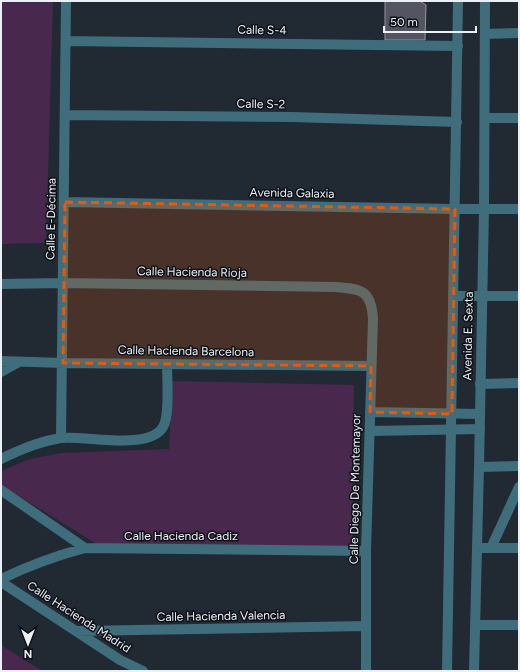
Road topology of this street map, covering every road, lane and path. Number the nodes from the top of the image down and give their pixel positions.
1 (66, 1) edge
2 (458, 1) edge
3 (485, 1) edge
4 (519, 33) edge
5 (485, 34) junction
6 (66, 41) junction
7 (458, 46) junction
8 (65, 115) junction
9 (485, 118) junction
10 (519, 118) edge
11 (457, 122) junction
12 (64, 202) junction
13 (455, 209) junction
14 (484, 209) junction
15 (519, 209) edge
16 (63, 283) junction
17 (1, 284) edge
18 (453, 296) junction
19 (482, 296) junction
20 (519, 296) edge
21 (372, 308) joint
22 (1, 361) edge
23 (20, 362) junction
24 (63, 363) junction
25 (167, 364) junction
26 (372, 366) junction
27 (1, 372) edge
28 (519, 383) edge
29 (480, 384) junction
30 (370, 412) junction
31 (452, 414) junction
32 (480, 414) junction
33 (480, 429) junction
34 (451, 430) junction
35 (370, 431) junction
36 (61, 438) junction
37 (1, 459) edge
38 (519, 466) edge
39 (479, 467) junction
40 (519, 487) edge
41 (1, 490) edge
42 (85, 548) junction
43 (477, 548) junction
44 (491, 548) junction
45 (519, 548) edge
46 (366, 551) junction
47 (1, 579) edge
48 (1, 582) edge
49 (476, 625) junction
50 (519, 625) edge
51 (366, 626) junction
52 (77, 631) junction
53 (143, 671) edge
54 (366, 671) edge
55 (447, 671) edge
56 (474, 671) edge

1 - 6 street, Calle E-Décima
2 - 7 street, Avenida E. Sexta
3 - 5 street, Avenida E. Sexta
4 - 5 street
5 - 9 street, Avenida E. Sexta
6 - 7 street, Calle S-4
6 - 8 street, Calle E-Décima
7 - 11 street, Avenida E. Sexta
8 - 11 street, Calle S-2
8 - 12 street, Calle E-Décima
9 - 10 street
9 - 14 street, Avenida E. Sexta
11 - 13 street, Avenida E. Sexta
12 - 13 street, Avenida Galaxia
12 - 16 street, Calle E-Décima
13 - 14 street, Avenida Galaxia
13 - 18 street, Avenida E. Sexta
14 - 15 street, Avenida Galaxia
14 - 19 street, Avenida E. Sexta
16 - 17 street, Calle Hacienda Rioja
16 - 21 street, Calle Hacienda Rioja
16 - 24 street, Calle E-Décima
18 - 19 street
18 - 31 street, Avenida E. Sexta
19 - 20 street
19 - 29 street, Avenida E. Sexta
21 - 26 street, Calle Diego De Montemayor
22 - 23 street, Calle Hacienda Barcelona
23 - 24 street, Calle Hacienda Barcelona
23 - 27 street
24 - 25 street, Calle Hacienda Barcelona
24 - 36 street, Calle E-Décima
25 - 26 street, Calle Hacienda Barcelona
25 - 36 street
26 - 30 street, Calle Diego De Montemayor
28 - 29 street
29 - 32 street, Avenida E. Sexta
30 - 31 street
30 - 35 street, Calle Diego De Montemayor
31 - 32 street
31 - 34 street, Avenida E. Sexta
32 - 33 street, Avenida E. Sexta
33 - 34 street
33 - 39 street, Avenida E. Sexta
34 - 35 street
34 - 55 street, Avenida E. Sexta
35 - 46 street, Calle Diego De Montemayor
36 - 37 street
38 - 39 street
39 - 43 street, Avenida E. Sexta
40 - 44 street
41 - 42 street
42 - 46 street, Calle Hacienda Cadiz
42 - 47 street, Calle Hacienda Cadiz
43 - 44 street
43 - 49 street, Avenida E. Sexta
44 - 45 street
46 - 51 street, Calle Diego De Montemayor
48 - 52 street, Calle Hacienda Madrid
49 - 50 street
49 - 56 street, Avenida E. Sexta
51 - 52 street, Calle Hacienda Valencia
51 - 54 street, Calle Diego De Montemayor
52 - 53 street, Calle Hacienda Madrid

